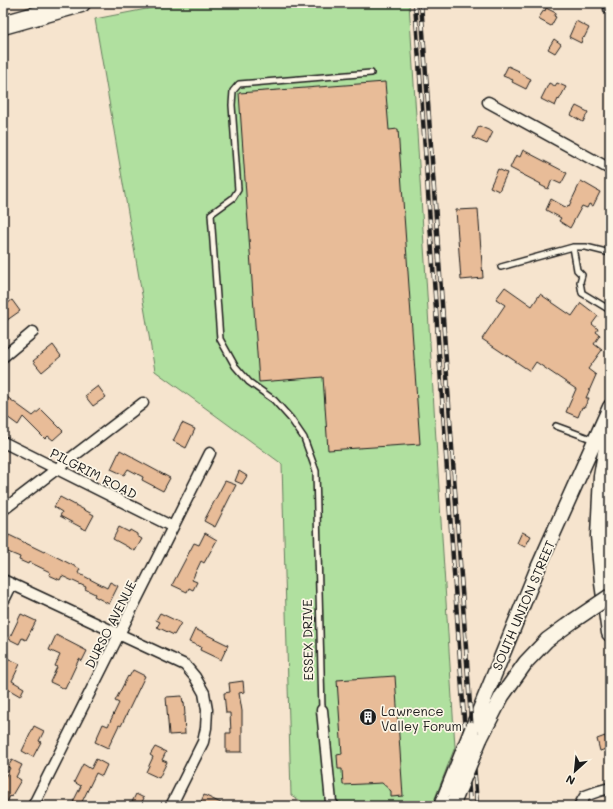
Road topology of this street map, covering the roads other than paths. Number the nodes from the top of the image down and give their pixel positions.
1 (81, 3) edge
2 (3, 25) edge
3 (371, 73) dead end
4 (488, 102) dead end
5 (610, 169) edge
6 (573, 246) junction
7 (610, 253) edge
8 (501, 267) dead end
9 (610, 310) edge
10 (32, 332) dead end
11 (3, 357) edge
12 (143, 403) dead end
13 (610, 407) edge
14 (556, 426) dead end
15 (610, 430) edge
16 (595, 440) junction
17 (3, 442) edge
18 (210, 453) dead end
19 (57, 468) junction
20 (606, 489) edge
21 (3, 510) edge
22 (173, 527) junction
23 (8, 582) edge
24 (610, 596) edge
25 (3, 602) edge
26 (610, 633) edge
27 (119, 634) junction
28 (322, 710) joint
29 (476, 734) junction
30 (610, 788) edge
31 (452, 798) edge
32 (33, 806) edge
33 (171, 806) edge
34 (334, 806) edge
35 (441, 806) edge
36 (578, 806) edge

1 - 2 highway
3 - 28 lane, ESSEX DRIVE
4 - 5 street
6 - 7 lane
6 - 8 lane
6 - 9 lane
10 - 11 street
12 - 19 street
13 - 16 main road, SOUTH UNION STREET
14 - 16 lane
15 - 20 main road
16 - 29 main road, SOUTH UNION STREET
17 - 19 street, PILGRIM ROAD
18 - 22 street, DURSO AVENUE
19 - 21 street
19 - 22 street, PILGRIM ROAD
20 - 26 main road
22 - 27 street, DURSO AVENUE
23 - 25 street
23 - 27 street
24 - 29 main road, bridge
27 - 32 street, DURSO AVENUE
27 - 33 street
28 - 34 street, ESSEX DRIVE
29 - 31 main road, SOUTH UNION STREET, bridge
30 - 36 street
31 - 35 main road, SOUTH UNION STREET

